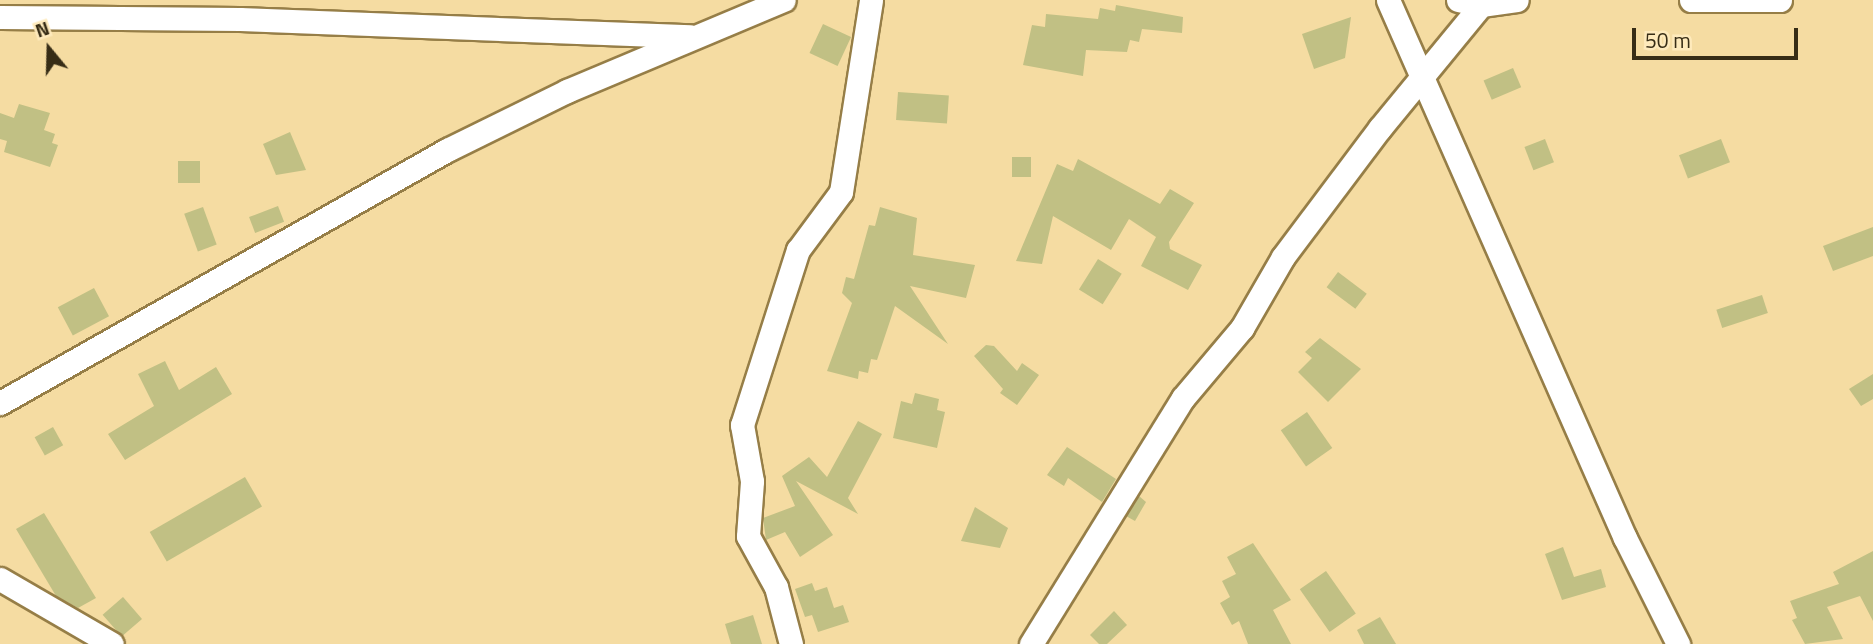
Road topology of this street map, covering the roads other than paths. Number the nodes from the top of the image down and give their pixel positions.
1 (785, 0) edge
2 (871, 0) edge
3 (1388, 0) edge
4 (1458, 0) edge
5 (1517, 0) edge
6 (1690, 0) edge
7 (1780, 0) edge
8 (1481, 5) junction
9 (221, 10) edge
10 (0, 17) edge
11 (697, 36) junction
12 (1422, 74) junction
13 (0, 403) edge
14 (0, 579) edge
15 (112, 644) edge
16 (791, 644) edge
17 (1031, 644) edge
18 (1678, 644) edge

1 - 11 street
2 - 16 street
3 - 12 street
4 - 8 street
5 - 8 street
6 - 7 street
8 - 12 street
9 - 10 street
9 - 11 street
11 - 13 street
12 - 17 street
12 - 18 street
14 - 15 street

